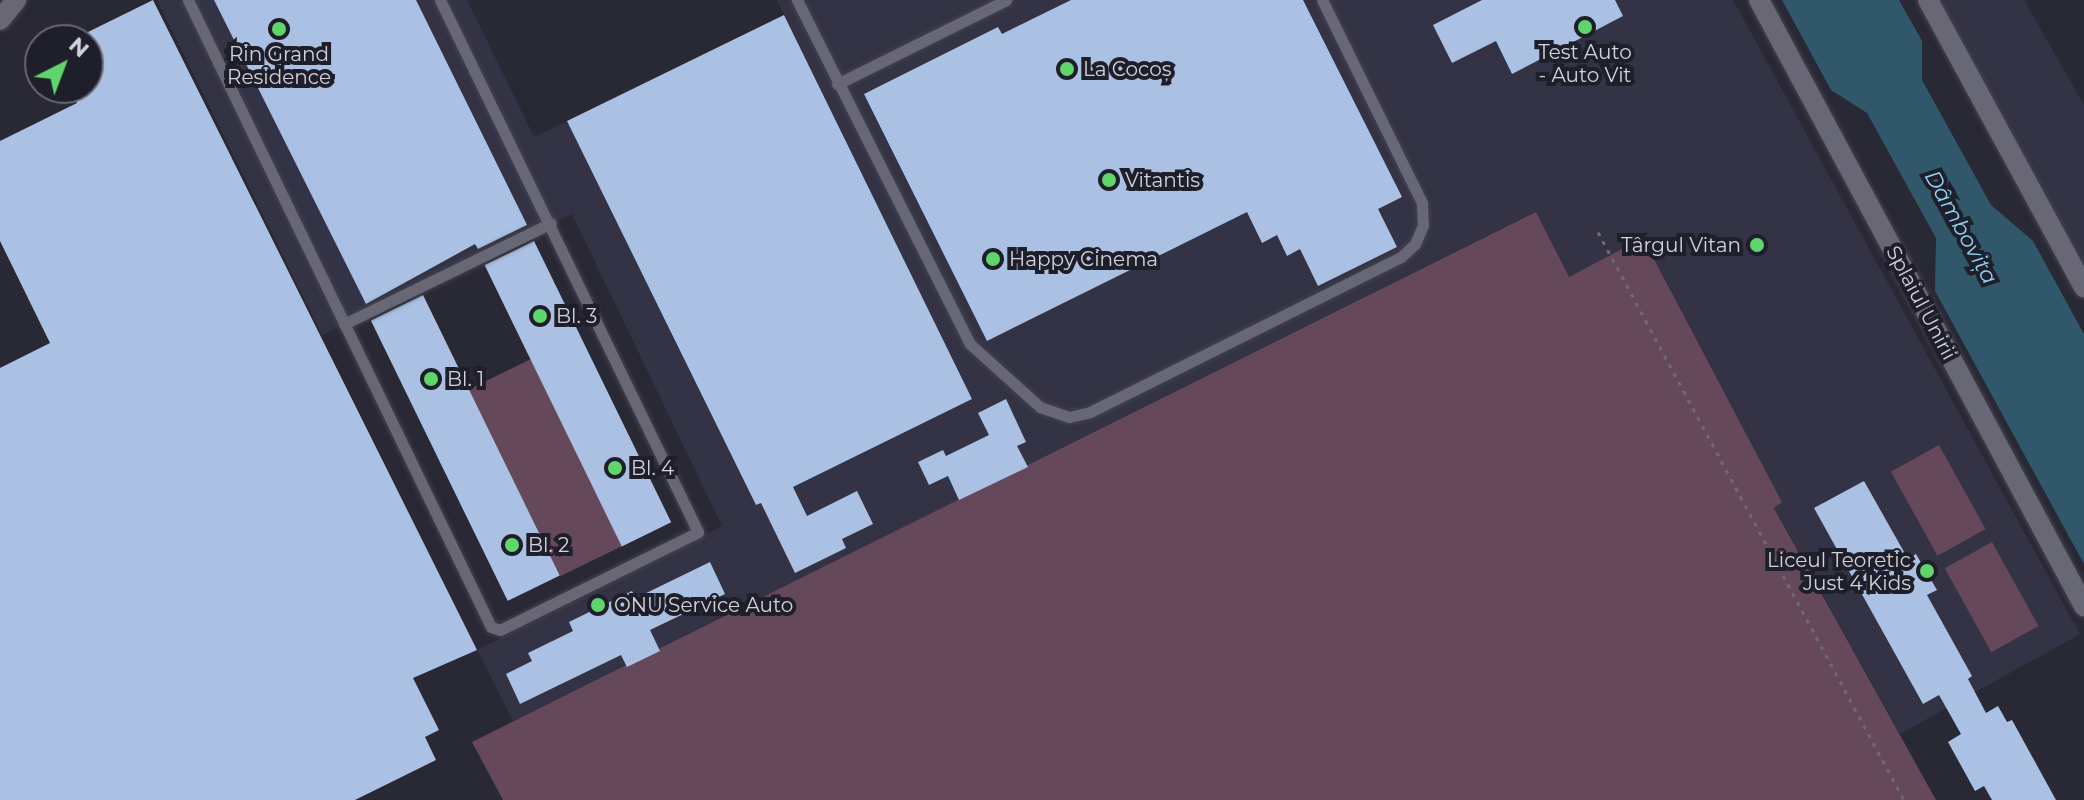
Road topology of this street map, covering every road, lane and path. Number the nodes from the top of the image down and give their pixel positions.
1 (16, 0) edge
2 (188, 0) edge
3 (440, 0) edge
4 (797, 0) edge
5 (1006, 0) edge
6 (1322, 0) edge
7 (1759, 0) edge
8 (1928, 0) edge
9 (0, 20) edge
10 (837, 84) junction
11 (551, 223) junction
12 (1598, 232) dead end
13 (2084, 287) edge
14 (344, 324) junction
15 (2084, 606) edge
16 (1904, 800) edge

1 - 9 main road
2 - 14 lane
3 - 11 lane
4 - 10 lane
5 - 10 lane
6 - 10 lane
7 - 15 main road, Splaiul Unirii
8 - 13 main road
11 - 14 lane
11 - 14 lane
12 - 16 path

